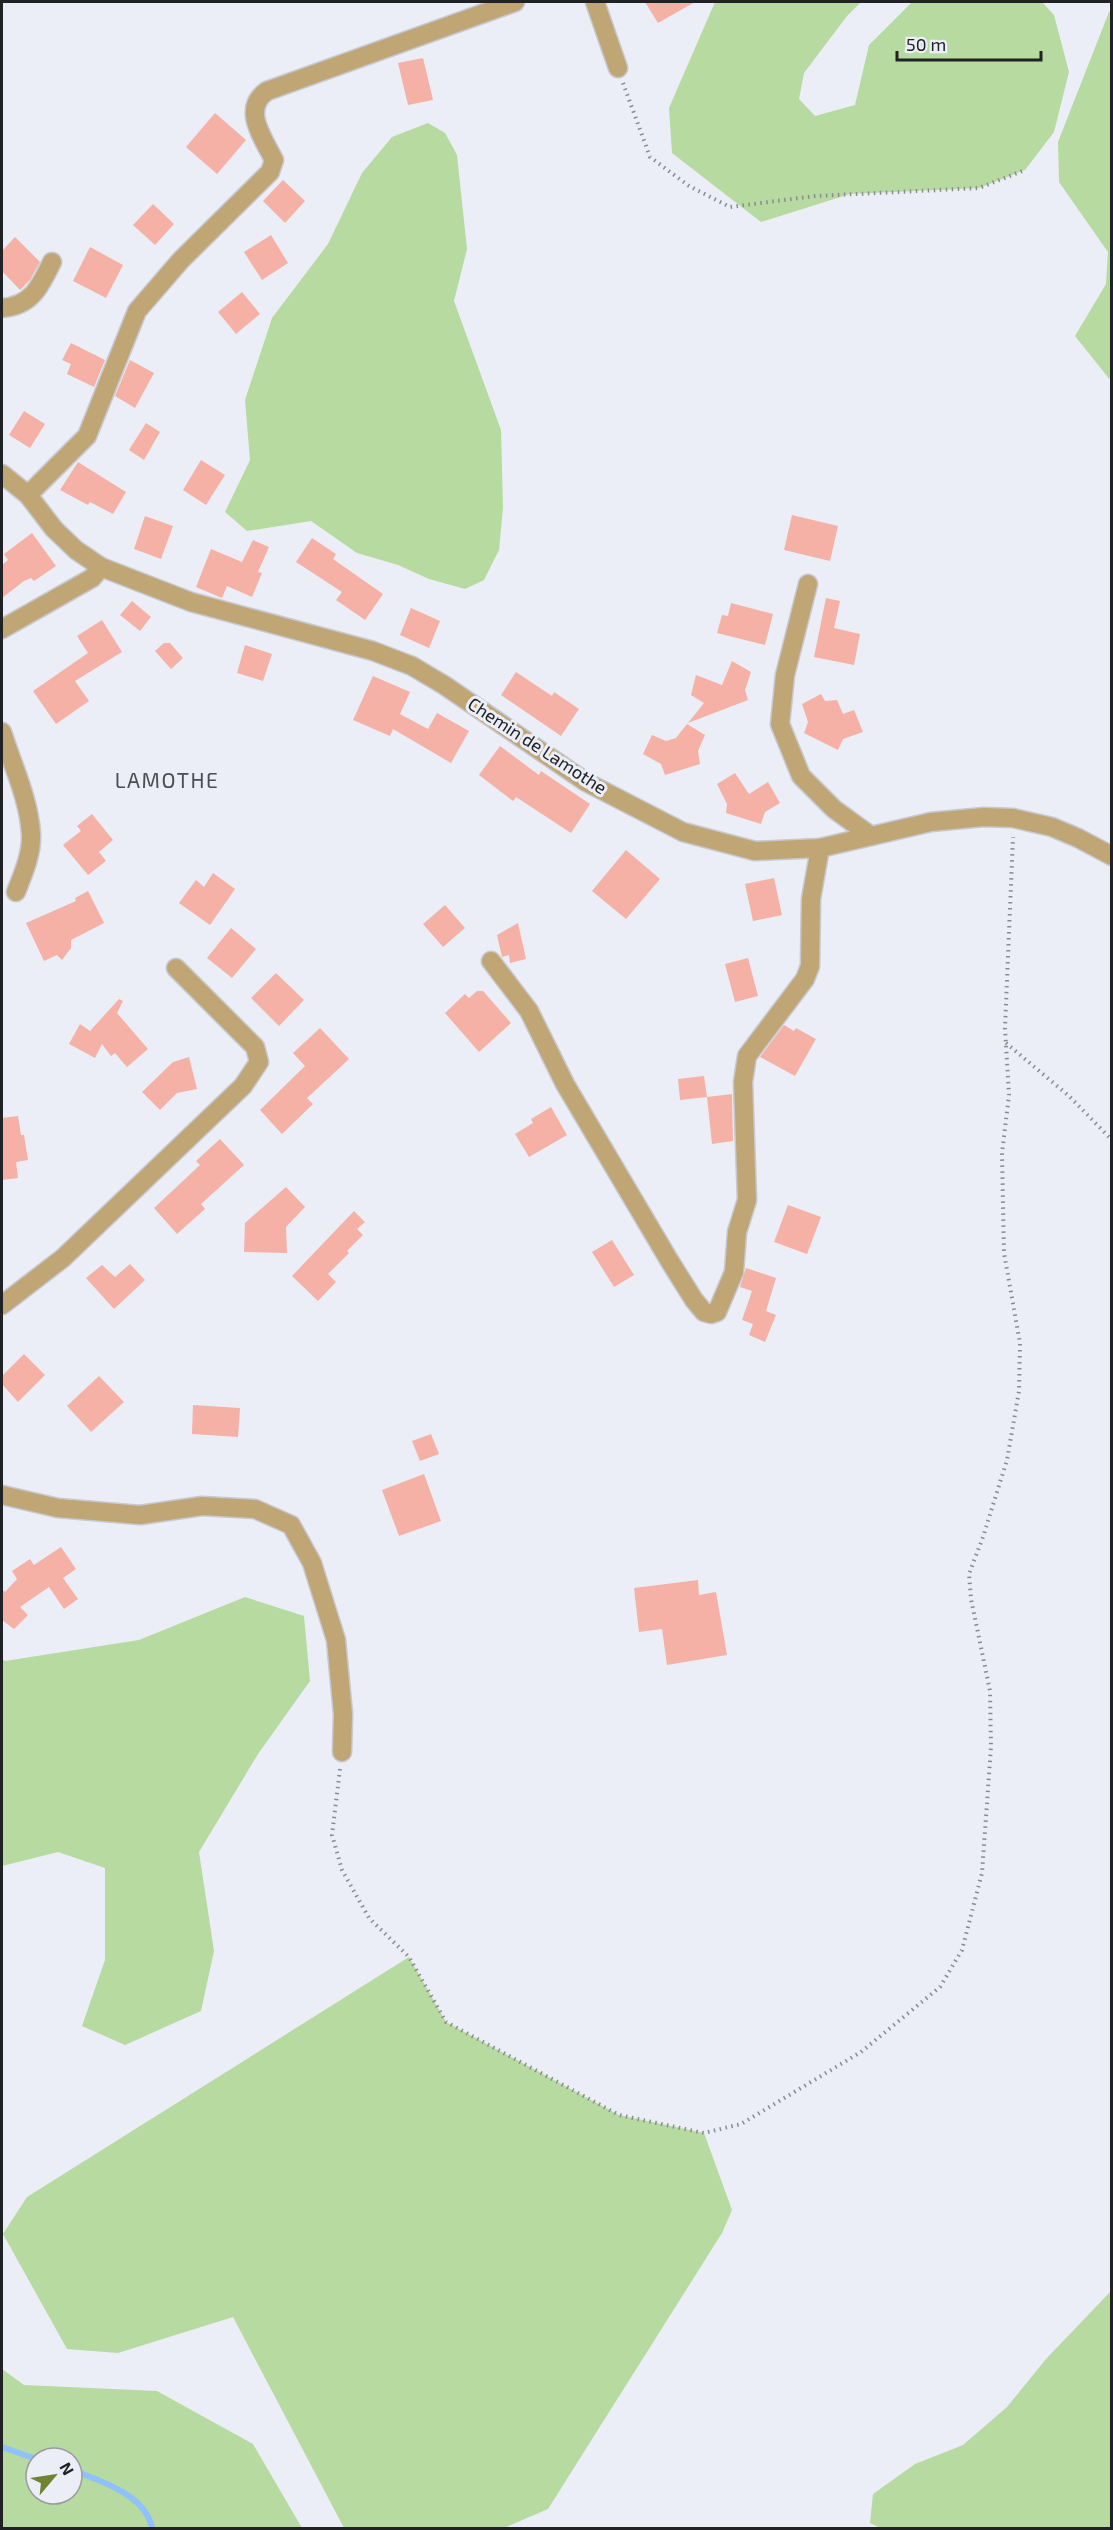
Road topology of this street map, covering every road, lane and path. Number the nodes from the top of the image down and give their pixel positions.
1 (514, 2) edge
2 (595, 2) edge
3 (618, 68) joint
4 (1025, 170) dead end
5 (52, 262) dead end
6 (2, 308) edge
7 (2, 474) edge
8 (28, 495) junction
9 (101, 567) junction
10 (808, 584) dead end
11 (2, 629) edge
12 (2, 732) edge
13 (1014, 818) junction
14 (871, 836) junction
15 (820, 848) junction
16 (1112, 856) edge
17 (16, 892) dead end
18 (491, 961) dead end
19 (176, 968) dead end
20 (1006, 1043) junction
21 (1112, 1140) edge
22 (2, 1305) edge
23 (2, 1496) edge
24 (342, 1752) joint

1 - 8 street
2 - 3 street
3 - 4 path
5 - 6 street
7 - 8 street, Chemin de Lamothe
8 - 9 street, Chemin de Lamothe
9 - 11 street
9 - 15 street, Chemin de Lamothe
10 - 14 street
12 - 17 street
13 - 14 street, Chemin de Lamothe
13 - 16 street, Chemin de Lamothe
13 - 20 path
14 - 15 street, Chemin de Lamothe
15 - 18 street
19 - 22 street
20 - 21 path
20 - 24 path
23 - 24 street

